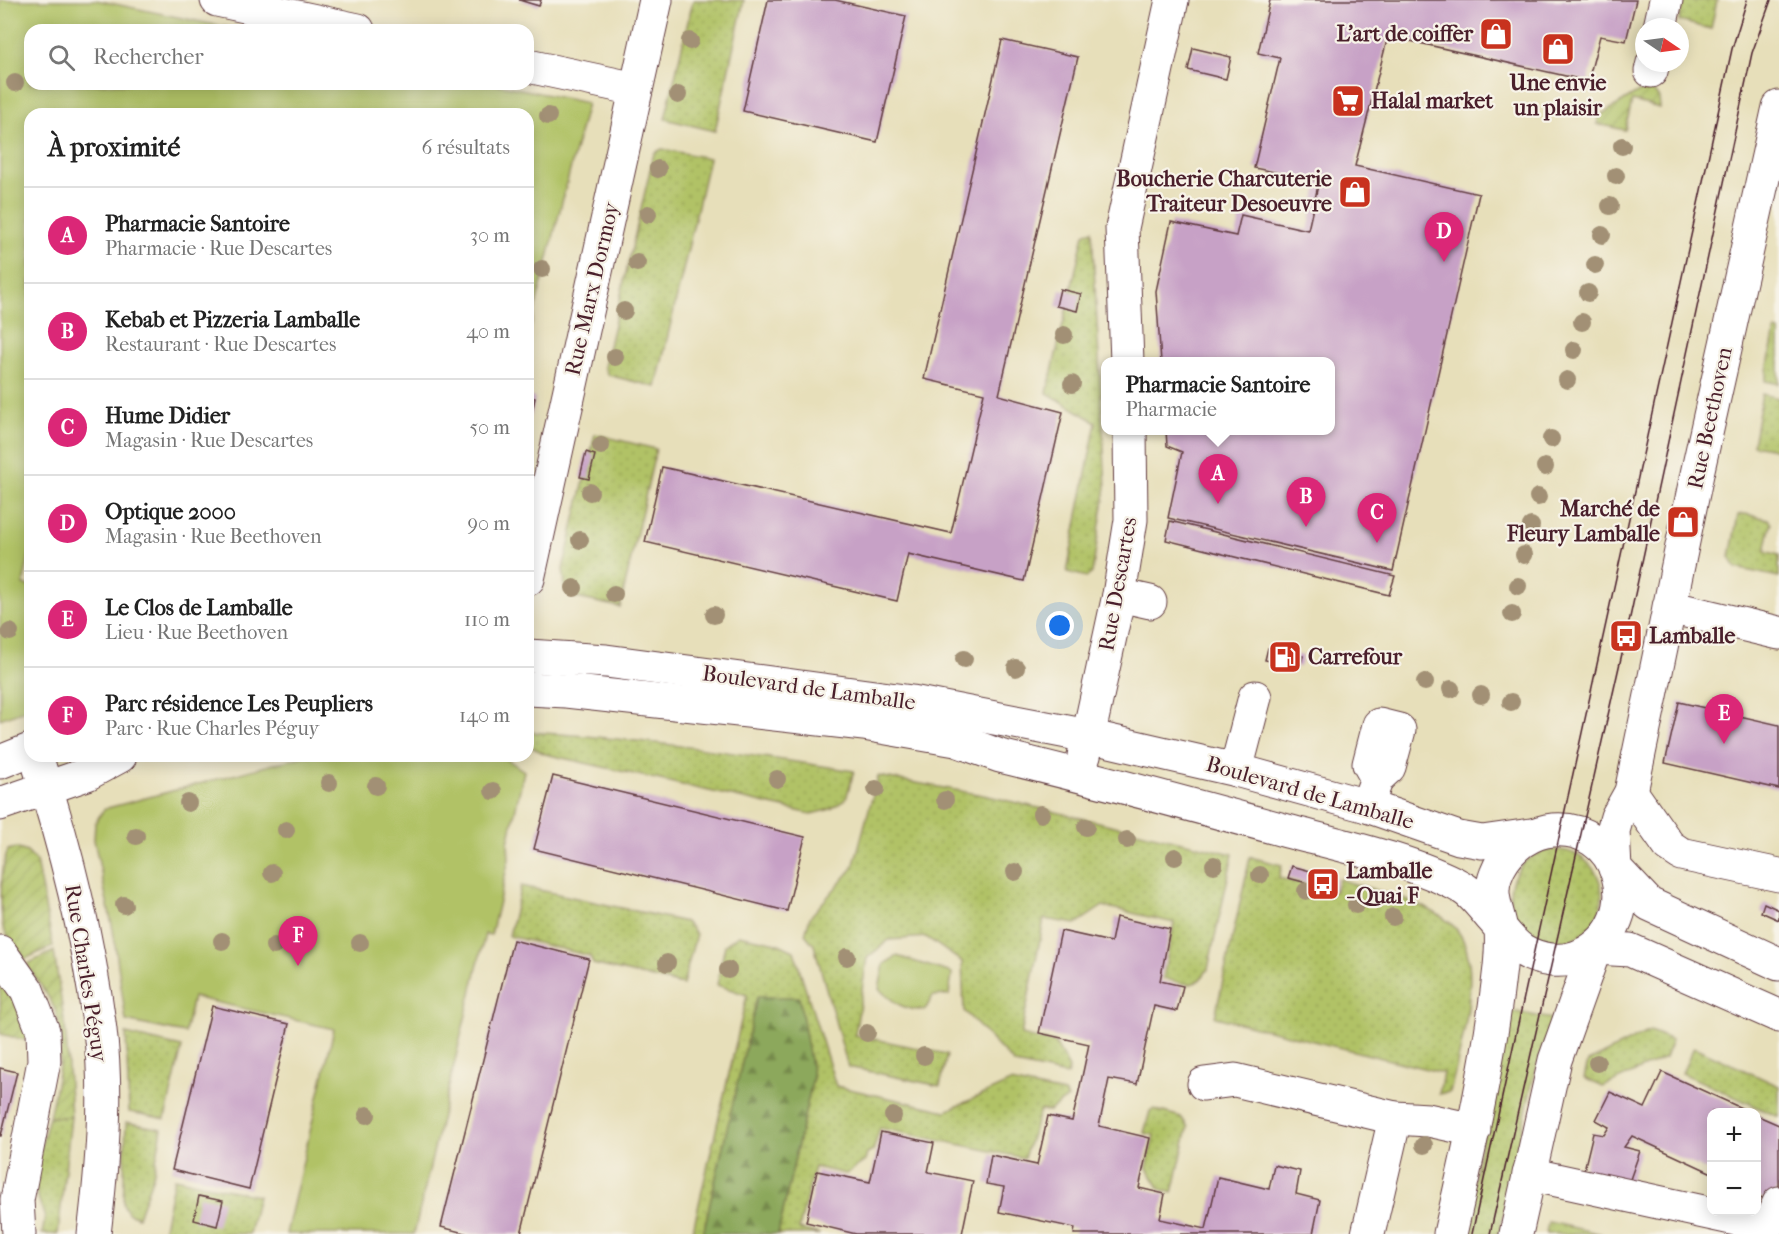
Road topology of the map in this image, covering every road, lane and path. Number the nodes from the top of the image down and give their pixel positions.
1 (218, 0) edge
2 (656, 0) edge
3 (1172, 0) edge
4 (1666, 0) edge
5 (1662, 18) edge
6 (330, 24) edge
7 (534, 67) edge
8 (636, 89) junction
9 (1779, 107) edge
10 (1127, 357) edge
11 (1130, 435) edge
12 (534, 552) edge
13 (1119, 595) junction
14 (1150, 602) dead end
15 (1669, 607) junction
16 (1779, 633) edge
17 (534, 656) edge
18 (534, 689) edge
19 (1255, 698) dead end
20 (1389, 728) dead end
21 (1088, 736) junction
22 (24, 752) edge
23 (0, 762) edge
24 (38, 762) edge
25 (109, 762) edge
26 (1236, 770) junction
27 (1081, 775) junction
28 (46, 787) junction
29 (1372, 792) junction
30 (1631, 792) junction
31 (0, 804) edge
32 (1533, 835) junction
33 (1615, 868) junction
34 (1779, 875) edge
35 (1501, 927) junction
36 (1594, 948) junction
37 (0, 952) edge
38 (1779, 964) edge
39 (1779, 1016) edge
40 (1204, 1084) dead end
41 (1395, 1118) junction
42 (1474, 1131) junction
43 (1529, 1174) junction
44 (1779, 1203) edge
45 (19, 1234) edge
46 (94, 1234) edge
47 (1368, 1234) edge
48 (1450, 1234) edge
49 (1516, 1234) edge

1 - 6 street
2 - 8 street, Rue Marx Dormoy
3 - 10 street
4 - 5 street
7 - 8 street
8 - 12 street, Rue Marx Dormoy
9 - 15 street, Rue Beethoven
11 - 13 street, Rue Descartes
13 - 14 street
13 - 21 street, Rue Descartes
15 - 16 street
15 - 30 street, Rue Beethoven
17 - 21 street, Boulevard de Lamballe
18 - 27 street, Boulevard de Lamballe
19 - 26 street
20 - 29 street
21 - 26 street, Boulevard de Lamballe
21 - 27 street
22 - 23 street
24 - 28 street
25 - 28 street
26 - 29 street, Boulevard de Lamballe
27 - 35 street, Boulevard de Lamballe
28 - 31 street
28 - 46 street, Rue Charles Péguy
29 - 32 street, Boulevard de Lamballe
30 - 33 street, Rue Beethoven
30 - 34 street
32 - 33 street
32 - 35 street
33 - 36 street
33 - 38 street
35 - 36 street
35 - 42 street
36 - 39 street
36 - 43 street
37 - 45 street
40 - 41 street
41 - 42 street
41 - 47 street
42 - 48 street
43 - 44 street
43 - 49 street

